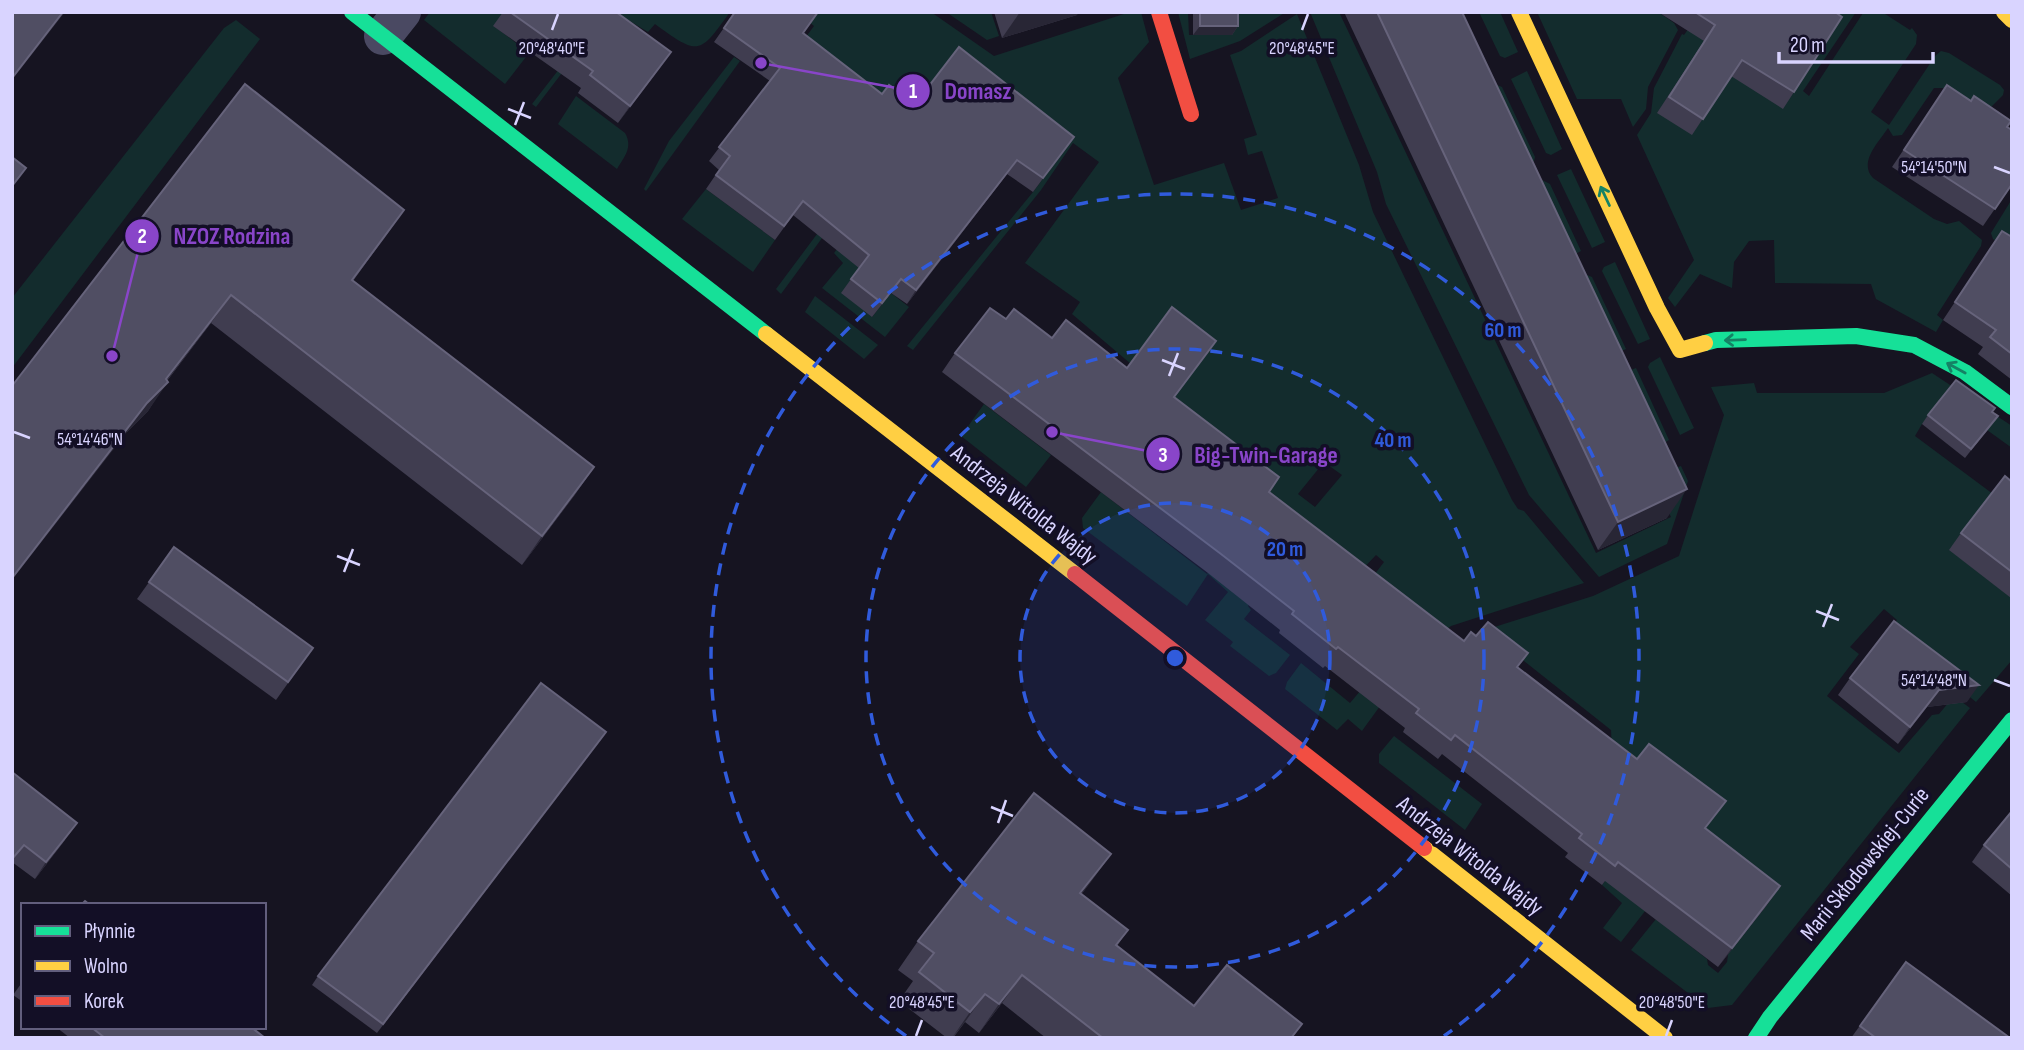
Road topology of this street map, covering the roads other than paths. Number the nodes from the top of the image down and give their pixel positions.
1 (352, 12) edge
2 (1159, 12) edge
3 (1519, 12) edge
4 (2004, 12) edge
5 (2012, 18) edge
6 (393, 24) edge
7 (1191, 114) dead end
8 (2012, 407) edge
9 (2012, 720) edge
10 (1665, 1038) edge
11 (1756, 1038) edge

1 - 6 street, Andrzeja Witolda Wajdy
2 - 7 street
8 -> 3 street
4 - 5 street
6 - 10 street, Andrzeja Witolda Wajdy
9 - 11 street, Marii Skłodowskiej-Curie

